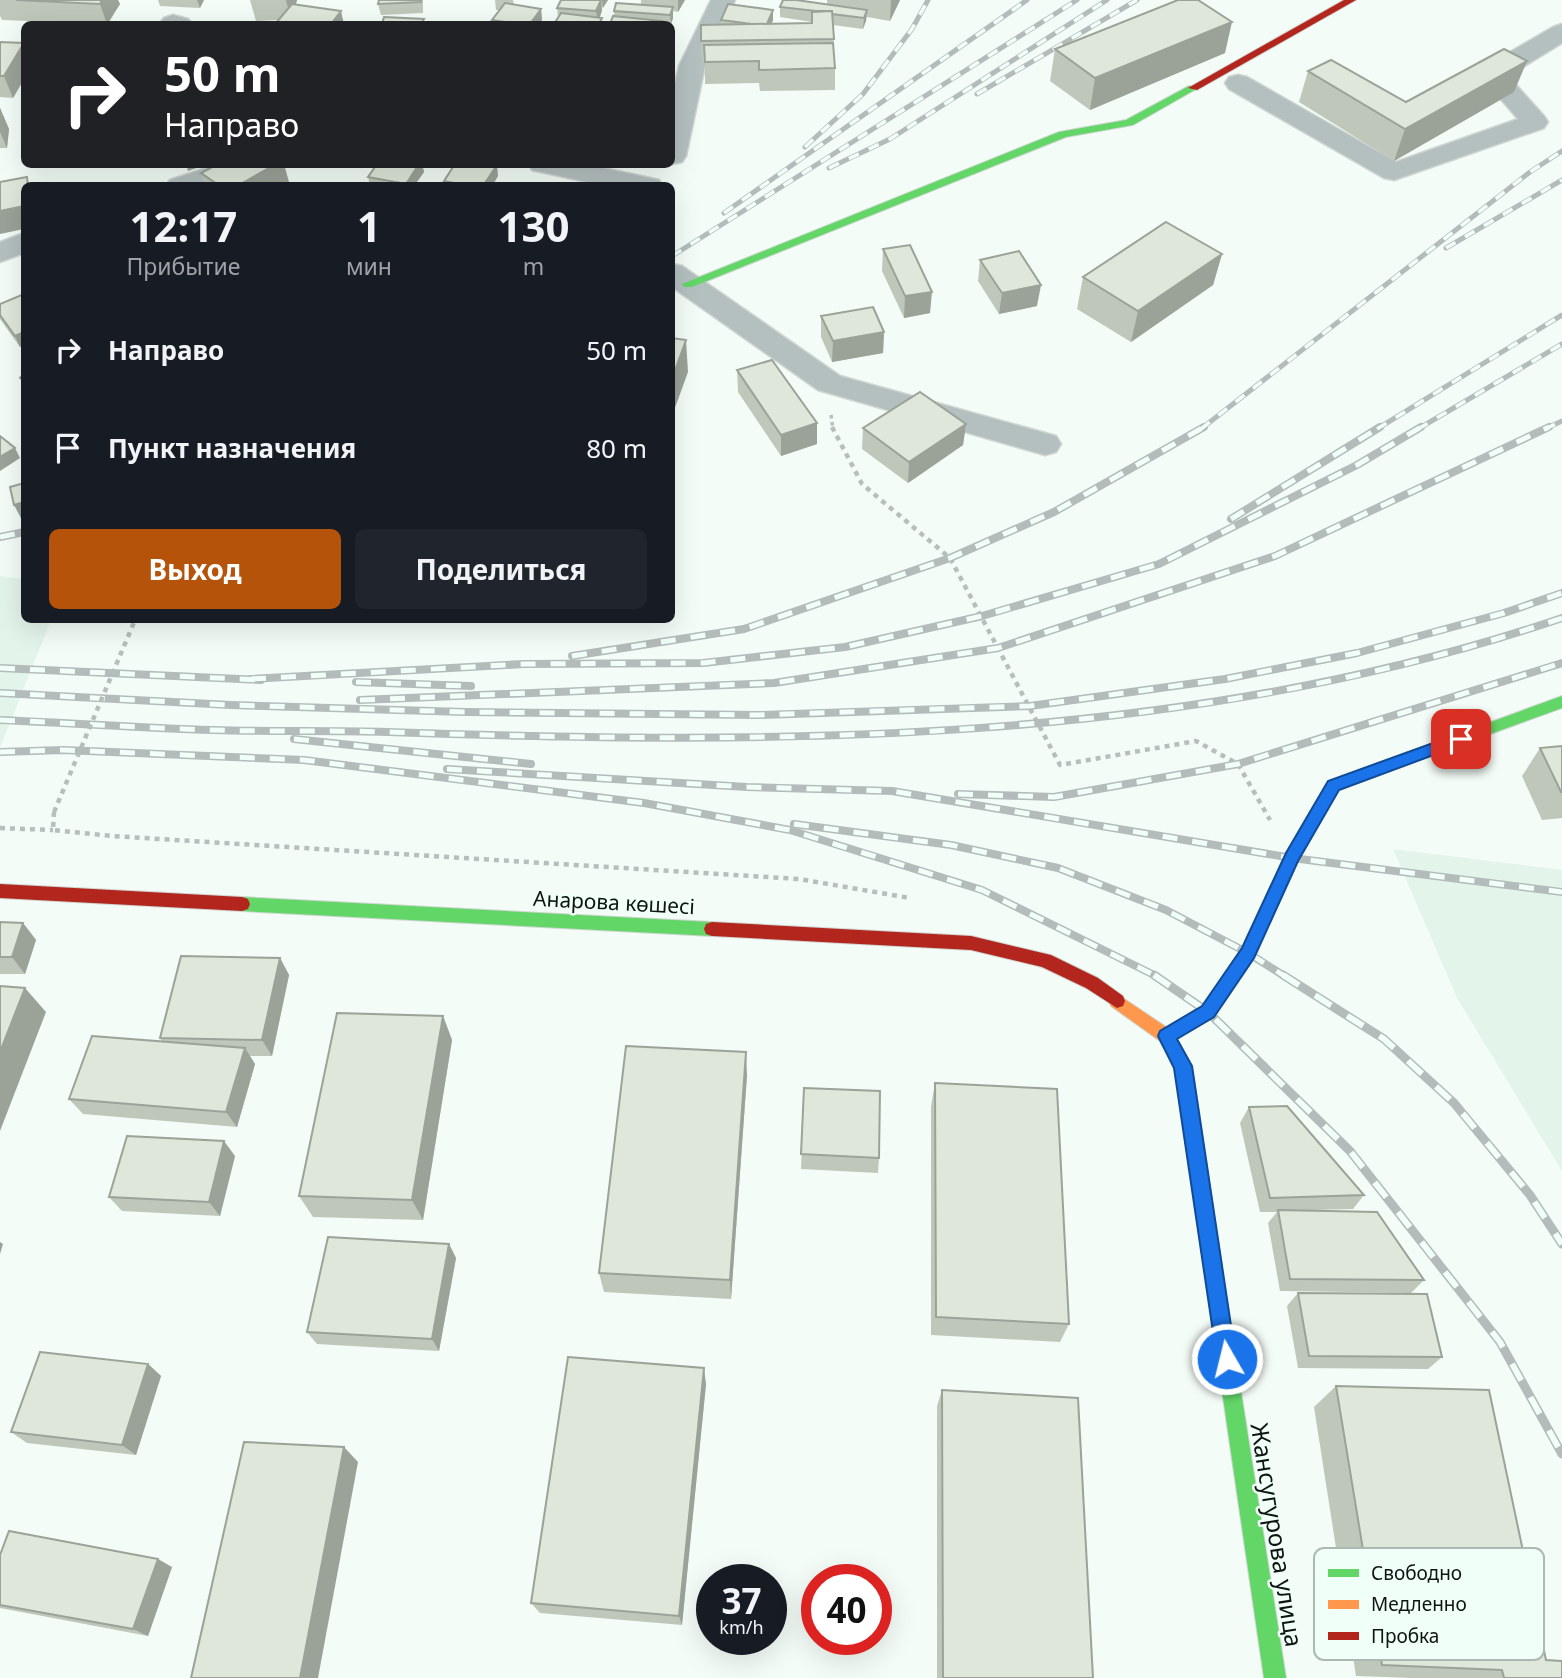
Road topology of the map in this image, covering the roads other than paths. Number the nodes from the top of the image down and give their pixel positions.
1 (723, 0) edge
2 (1351, 0) edge
3 (1562, 32) edge
4 (1238, 83) dead end
5 (675, 142) edge
6 (236, 168) edge
7 (561, 168) edge
8 (192, 182) edge
9 (630, 182) edge
10 (21, 243) edge
11 (0, 253) edge
12 (680, 279) edge
13 (1045, 444) dead end
14 (1562, 702) edge
15 (0, 891) edge
16 (1166, 1036) junction
17 (1183, 1066) joint
18 (1275, 1678) edge

1 - 5 street
2 - 12 street
3 - 4 street
6 - 8 street
7 - 9 street
10 - 11 street
12 - 13 street
14 - 16 street
15 - 16 street, Анарова көшесі
16 - 17 street, Анарова көшесі
17 - 18 street, Жансугурова улица

